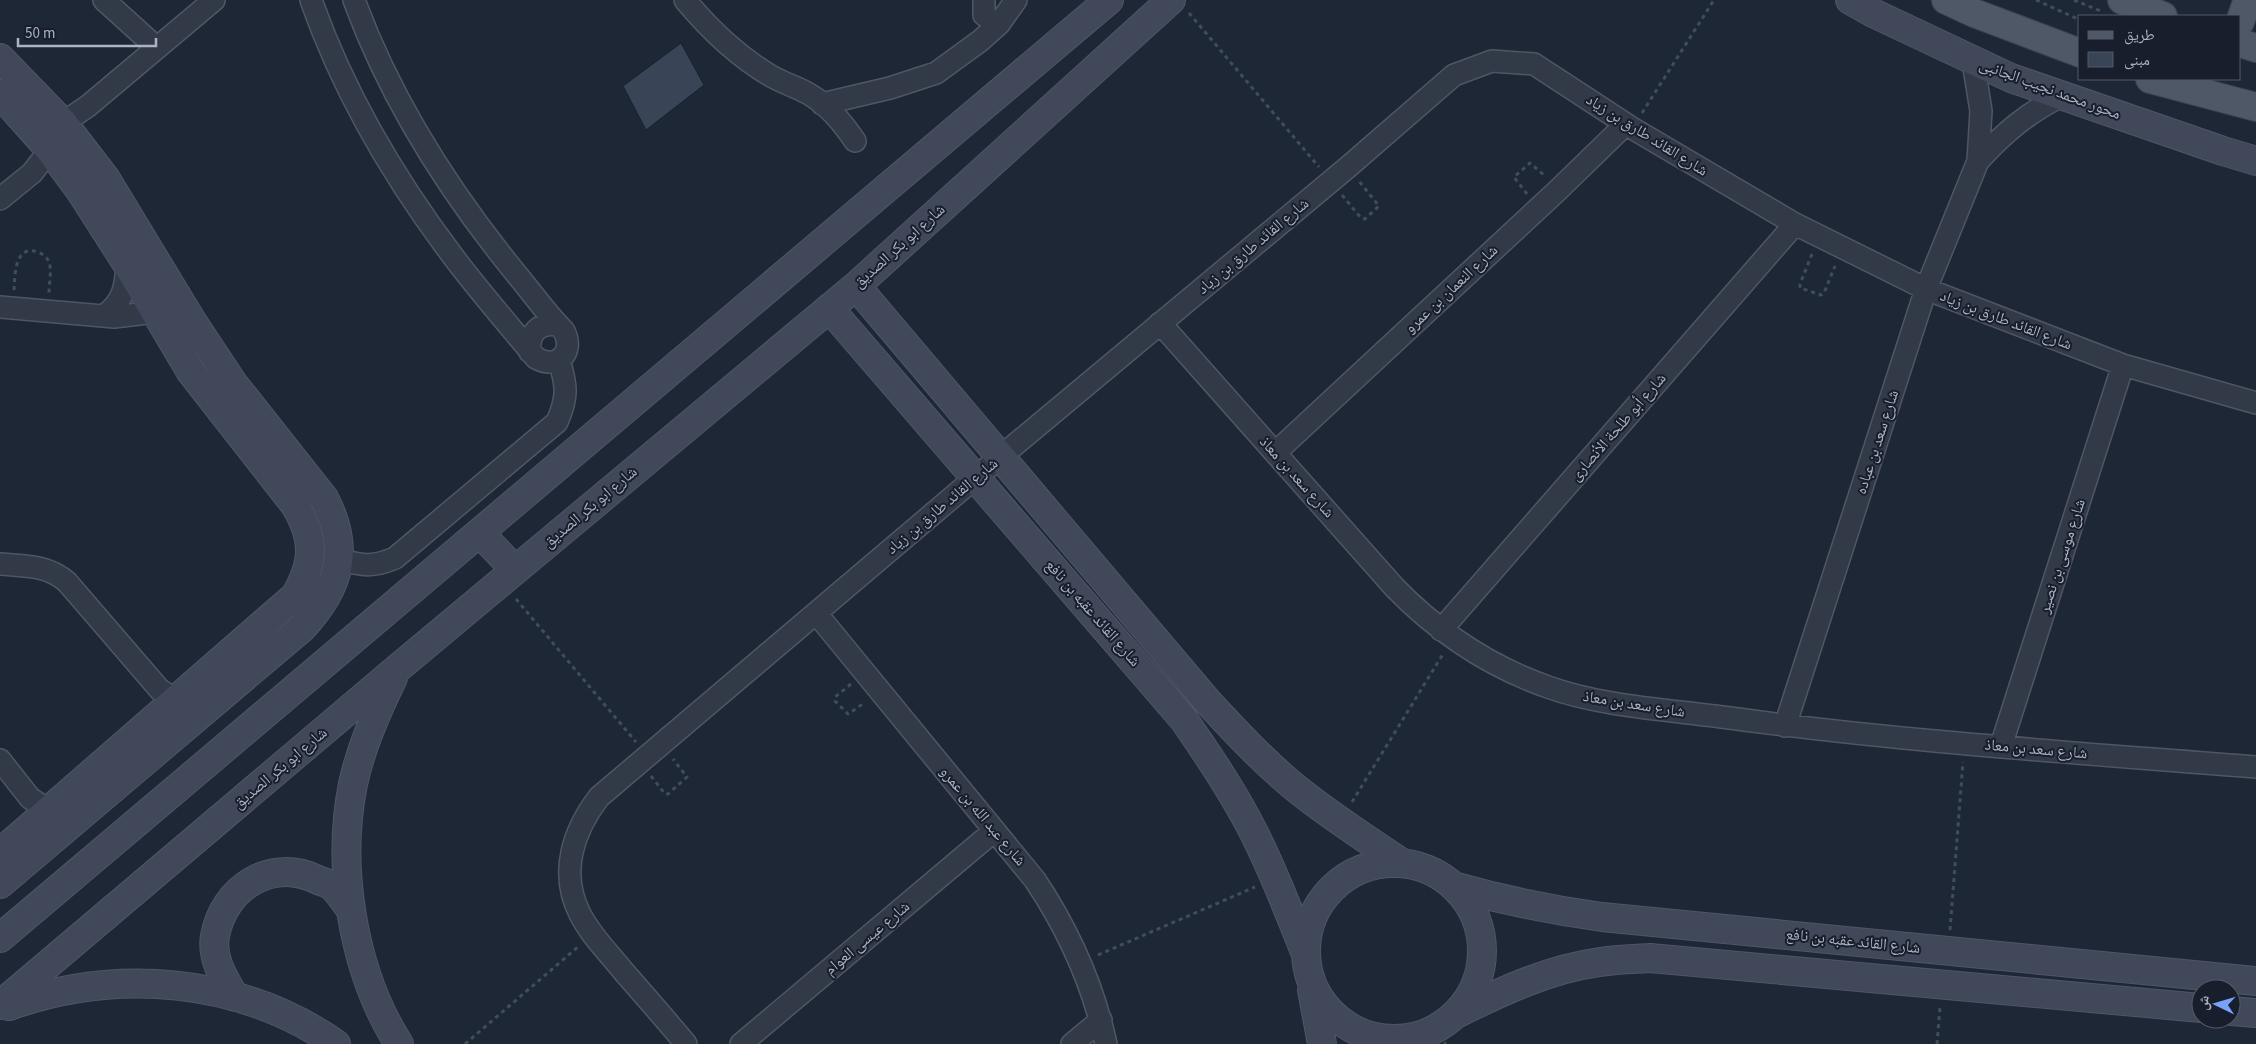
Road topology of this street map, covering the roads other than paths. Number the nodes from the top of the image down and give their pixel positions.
1 (104, 0) edge
2 (214, 0) edge
3 (311, 0) edge
4 (354, 0) edge
5 (685, 0) edge
6 (984, 0) edge
7 (1016, 0) edge
8 (1108, 0) edge
9 (1850, 0) edge
10 (1946, 0) edge
11 (1178, 4) edge
12 (2114, 7) edge
13 (2158, 15) edge
14 (999, 24) junction
15 (2241, 43) edge
16 (157, 48) junction
17 (2256, 48) edge
18 (2078, 52) edge
19 (0, 58) edge
20 (1973, 61) junction
21 (2154, 80) edge
22 (0, 94) edge
23 (2063, 95) junction
24 (822, 104) junction
25 (2256, 107) edge
26 (63, 123) junction
27 (1629, 126) junction
28 (855, 140) dead end
29 (50, 150) junction
30 (2256, 160) edge
31 (1978, 161) junction
32 (0, 199) edge
33 (1795, 224) junction
34 (139, 258) junction
35 (856, 286) junction
36 (1926, 289) junction
37 (6, 307) edge
38 (829, 308) junction
39 (154, 312) junction
40 (104, 316) junction
41 (1160, 323) junction
42 (558, 325) junction
43 (530, 352) junction
44 (558, 360) junction
45 (2123, 365) junction
46 (2256, 403) edge
47 (1275, 453) junction
48 (1001, 457) junction
49 (975, 478) junction
50 (480, 533) junction
51 (339, 560) junction
52 (0, 564) edge
53 (508, 576) junction
54 (816, 612) junction
55 (1447, 635) junction
56 (398, 668) junction
57 (176, 700) junction
58 (1785, 726) junction
59 (2001, 746) junction
60 (0, 760) edge
61 (2256, 767) edge
62 (49, 811) junction
63 (994, 831) junction
64 (0, 853) edge
65 (1402, 863) junction
66 (0, 884) edge
67 (1453, 886) junction
68 (351, 910) junction
69 (0, 938) edge
70 (1305, 952) junction
71 (2256, 980) edge
72 (1310, 981) junction
73 (234, 997) junction
74 (0, 1007) edge
75 (2191, 1007) edge
76 (2241, 1012) edge
77 (2256, 1013) edge
78 (1456, 1014) junction
79 (1101, 1020) junction
80 (1434, 1040) edge
81 (336, 1044) edge
82 (399, 1044) edge
83 (686, 1044) edge
84 (740, 1044) edge
85 (1072, 1044) edge
86 (1106, 1044) edge
87 (1322, 1044) edge

1 - 16 street
2 - 16 street
3 - 43 street
4 - 42 street
5 - 24 street
6 - 14 street
7 - 14 street
8 - 50 street
9 - 20 street, محور محمد نجيب الجانبى
10 - 18 main road
11 - 35 street, شارع ابو بكر الصديق
12 - 13 main road
14 - 24 street
15 - 17 main road
16 - 26 street
19 - 26 street
20 - 23 street, محور محمد نجيب الجانبى
20 - 31 street, شارع سعد بن عباده
21 - 25 main road
22 - 29 street
23 - 30 street, محور محمد نجيب الجانبى
23 - 31 street, شارع سعد بن عباده
24 - 28 street
26 - 34 street
27 - 33 street, شارع القائد طارق بن زياد
27 - 41 street, شارع القائد طارق بن زياد
27 - 47 street, شارع النعمان بن عمرو
29 - 32 street
29 - 34 street
31 - 36 street, شارع سعد بن عباده
33 - 36 street, شارع القائد طارق بن زياد
33 - 55 street, شارع أبو طلحة الأنصارى
34 - 39 street
34 - 40 street
34 - 51 street
35 - 38 street, شارع ابو بكر الصديق
35 - 48 street, شارع القائد عقبه بن نافع
36 - 45 street, شارع القائد طارق بن زياد
36 - 58 street, شارع سعد بن عباده
37 - 40 street
38 - 49 street, شارع القائد عقبه بن نافع
38 - 53 street, شارع ابو بكر الصديق
39 - 40 street
39 - 57 street
41 - 47 street, شارع سعد بن معاذ
41 - 48 street, شارع القائد طارق بن زياد
42 - 43 street
42 - 44 street
43 - 44 street
44 - 51 street
45 - 46 street, شارع القائد طارق بن زياد
45 - 59 street, شارع موسى بن نصير
47 - 55 street, شارع سعد بن معاذ
48 - 49 street, شارع القائد طارق بن زياد
48 - 65 street, شارع القائد عقبه بن نافع
49 - 54 street, شارع القائد طارق بن زياد
49 - 70 street, شارع القائد عقبه بن نافع
50 - 53 street
50 - 69 street
51 - 66 street
52 - 57 street
53 - 56 street, شارع ابو بكر الصديق
54 - 63 street, شارع عبد الله بن عمرو
54 - 83 street, شارع القائد طارق بن زياد
55 - 58 street, شارع سعد بن معاذ
56 - 68 street
56 - 74 street, شارع ابو بكر الصديق
57 - 62 street
58 - 59 street, شارع سعد بن معاذ
59 - 61 street, شارع سعد بن معاذ
60 - 62 street
62 - 64 street
63 - 79 street, شارع عبد الله بن عمرو
63 - 84 street, شارع عيسى العوام
65 - 67 street
65 - 70 street
67 - 71 street, شارع القائد عقبه بن نافع
67 - 78 street
68 - 73 street
68 - 82 street
70 - 72 street
72 - 80 street
72 - 87 street
73 - 74 street
73 - 81 street
75 - 78 street
76 - 77 street
78 - 80 street
79 - 85 street
79 - 86 street, شارع عبد الله بن عمرو

